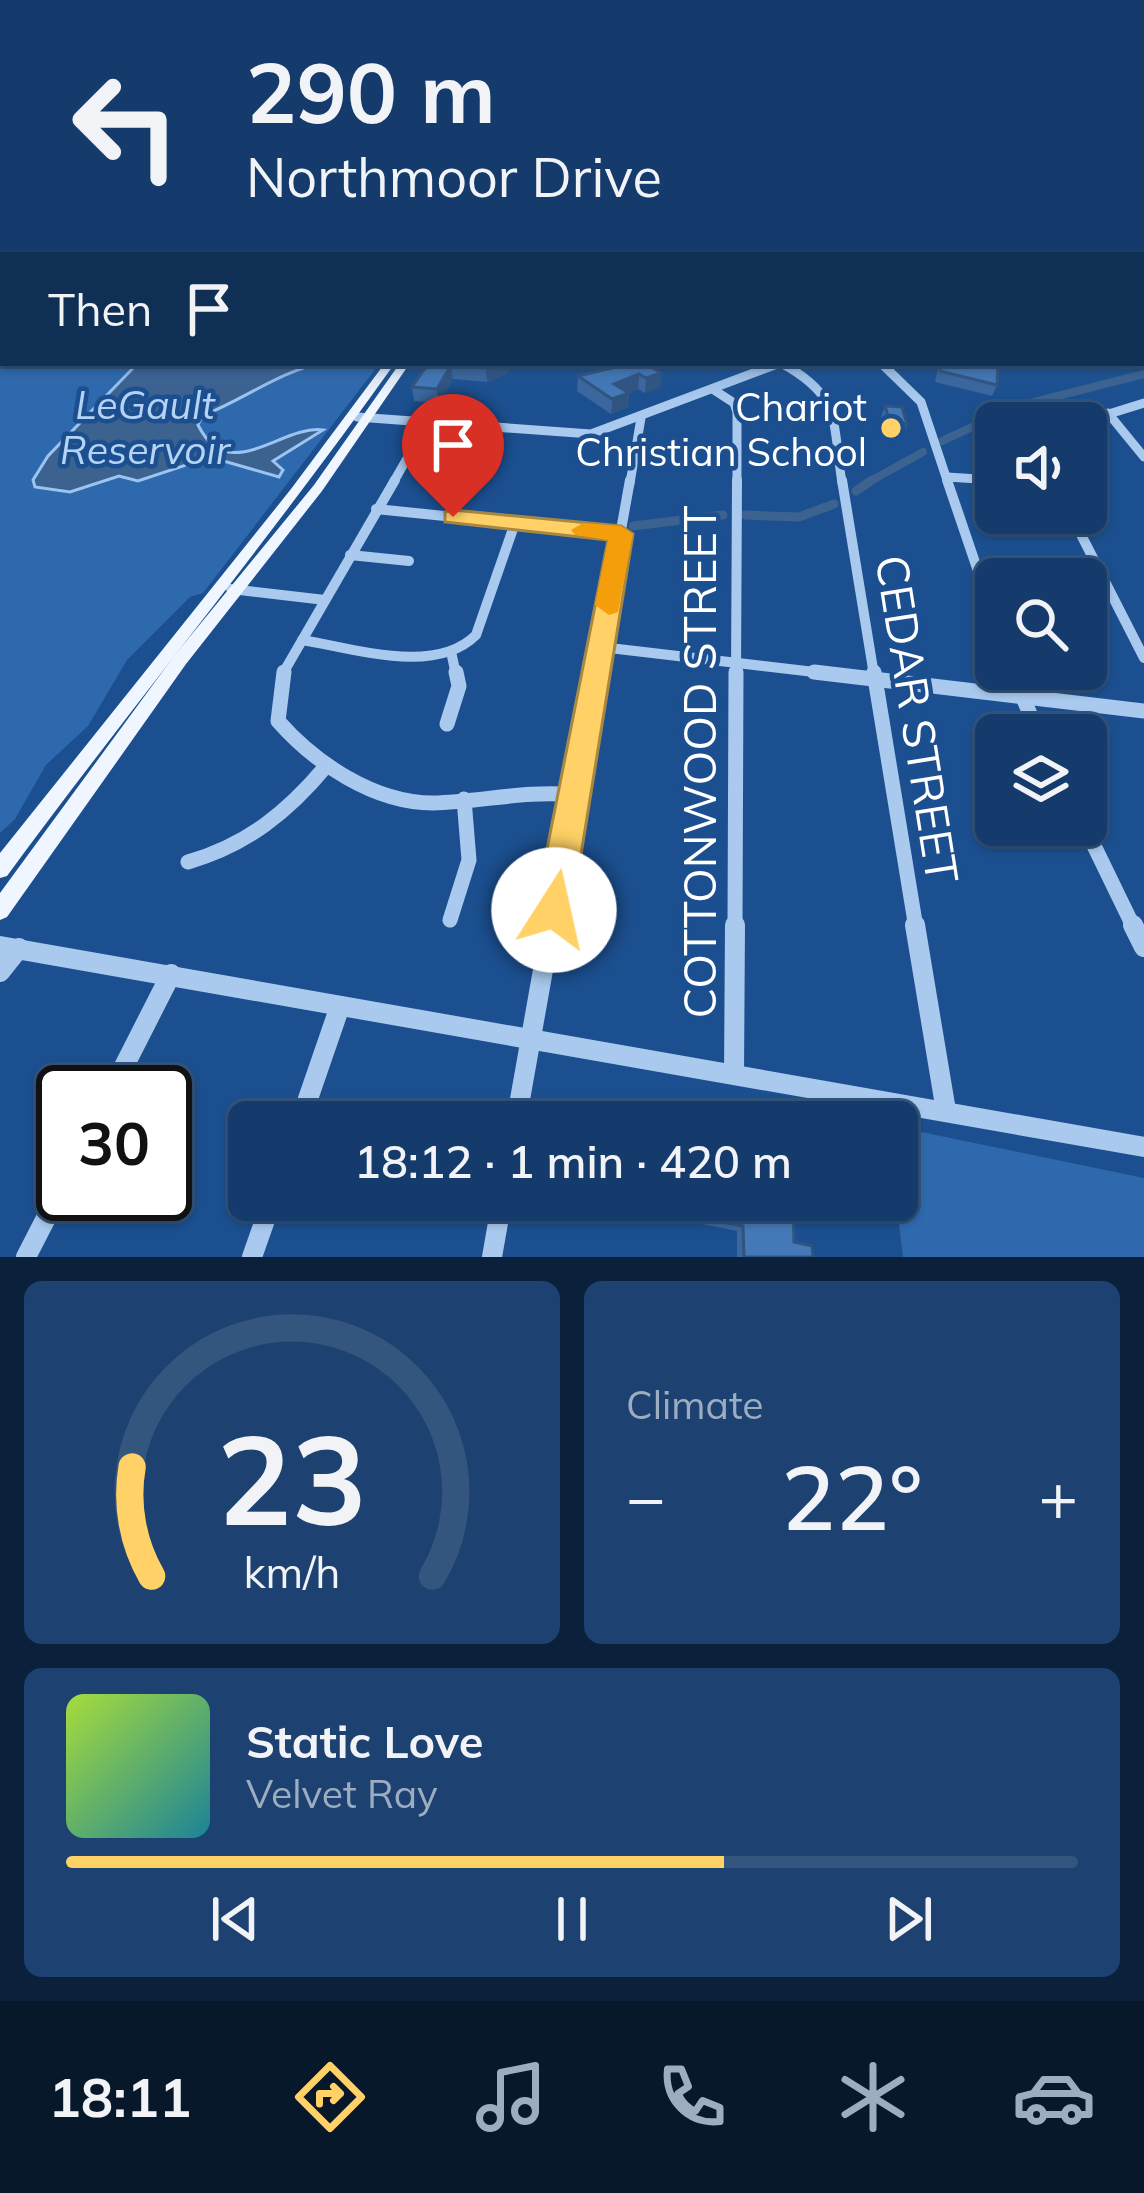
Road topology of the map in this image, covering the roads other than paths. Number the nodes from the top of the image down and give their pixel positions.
1 (388, 366) edge
2 (402, 366) edge
3 (773, 366) edge
4 (786, 366) edge
5 (884, 366) edge
6 (714, 390) junction
7 (1144, 403) edge
8 (1108, 413) joint
9 (360, 417) junction
10 (640, 418) junction
11 (1144, 457) edge
12 (465, 459) dead end
13 (947, 477) junction
14 (975, 478) edge
15 (376, 509) junction
16 (515, 523) junction
17 (621, 534) junction
18 (1081, 534) edge
19 (350, 555) junction
20 (409, 561) dead end
21 (975, 561) edge
22 (225, 589) junction
23 (325, 600) junction
24 (302, 640) junction
25 (601, 647) junction
26 (452, 656) junction
27 (1144, 658) edge
28 (735, 663) junction
29 (875, 679) junction
30 (1020, 690) edge
31 (1022, 696) junction
32 (1144, 711) edge
33 (1030, 714) edge
34 (447, 724) dead end
35 (327, 766) junction
36 (574, 795) junction
37 (464, 799) junction
38 (1094, 846) edge
39 (188, 862) dead end
40 (0, 869) edge
41 (0, 910) edge
42 (450, 920) dead end
43 (9, 947) edge
44 (1144, 947) edge
45 (0, 972) edge
46 (171, 974) junction
47 (340, 1006) junction
48 (531, 1039) junction
49 (124, 1065) edge
50 (734, 1074) junction
51 (307, 1101) edge
52 (520, 1101) edge
53 (946, 1111) junction
54 (1144, 1147) edge
55 (44, 1221) edge
56 (265, 1221) edge
57 (498, 1221) edge
58 (26, 1257) edge
59 (252, 1257) edge
60 (492, 1257) edge

1 - 9 main road
2 - 9 main road
3 - 6 street
4 - 29 street, CEDAR STREET
5 - 13 street
6 - 10 street
6 - 28 street, COTTONWOOD STREET
7 - 8 street
8 - 11 street
9 - 10 street
9 - 22 main road
10 - 17 street
12 - 15 street
13 - 14 street
13 - 21 street
15 - 16 street
15 - 19 street
16 - 17 street
16 - 26 street
17 - 25 street
18 - 27 street
19 - 20 street
19 - 23 street
22 - 23 street
22 - 40 main road
22 - 41 main road
23 - 24 street
24 - 26 street
24 - 35 street
25 - 28 street
25 - 36 street
26 - 34 street
28 - 29 street
28 - 50 street, COTTONWOOD STREET
29 - 31 street
29 - 53 street, CEDAR STREET
30 - 31 street
31 - 32 street
31 - 33 street
35 - 37 street
35 - 39 street
36 - 37 street
36 - 48 street
37 - 42 street
38 - 44 street
43 - 45 street
43 - 46 street
46 - 47 street
46 - 49 street
47 - 48 street
47 - 51 street
48 - 50 street
48 - 52 street
50 - 53 street
53 - 54 street
55 - 58 street
56 - 59 street
57 - 60 street

